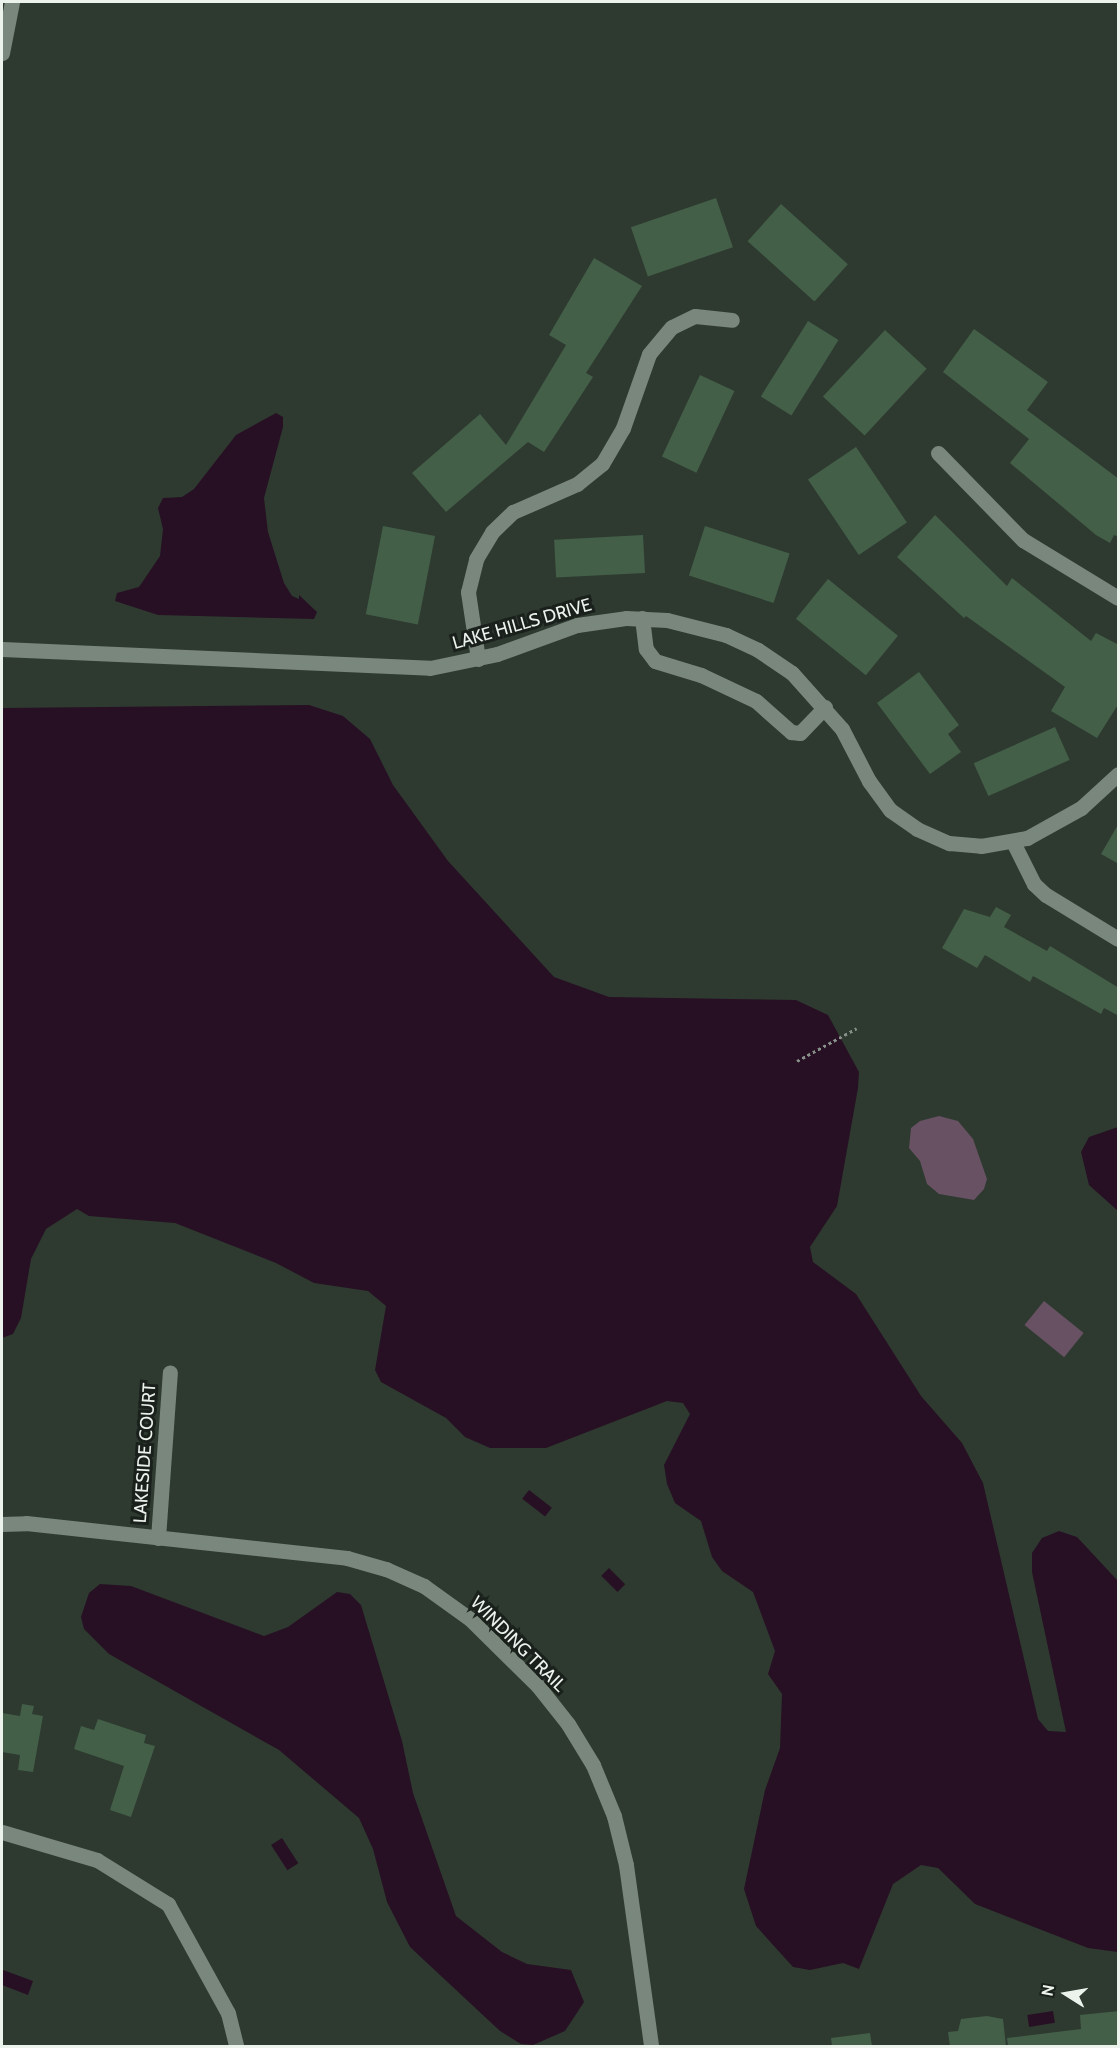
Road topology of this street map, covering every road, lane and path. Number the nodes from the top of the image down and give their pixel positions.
1 (8, 4) edge
2 (2, 53) edge
3 (732, 320) dead end
4 (938, 453) dead end
5 (1119, 598) edge
6 (642, 618) junction
7 (2, 649) edge
8 (478, 659) junction
9 (825, 707) junction
10 (1119, 774) edge
11 (1014, 842) junction
12 (1119, 939) edge
13 (857, 1028) dead end
14 (798, 1061) dead end
15 (170, 1372) dead end
16 (2, 1524) edge
17 (158, 1538) junction
18 (2, 1832) edge
19 (236, 2046) edge
20 (651, 2046) edge

1 - 2 street
3 - 8 street
4 - 5 street
6 - 8 street, LAKE HILLS DRIVE
6 - 9 street, LAKE HILLS DRIVE
6 - 9 street
7 - 8 street, LAKE HILLS DRIVE
9 - 11 street, LAKE HILLS DRIVE
10 - 11 street, LAKE HILLS DRIVE
11 - 12 street
13 - 14 path
15 - 17 street, LAKESIDE COURT
16 - 17 street, WINDING TRAIL
17 - 20 street, WINDING TRAIL
18 - 19 street

